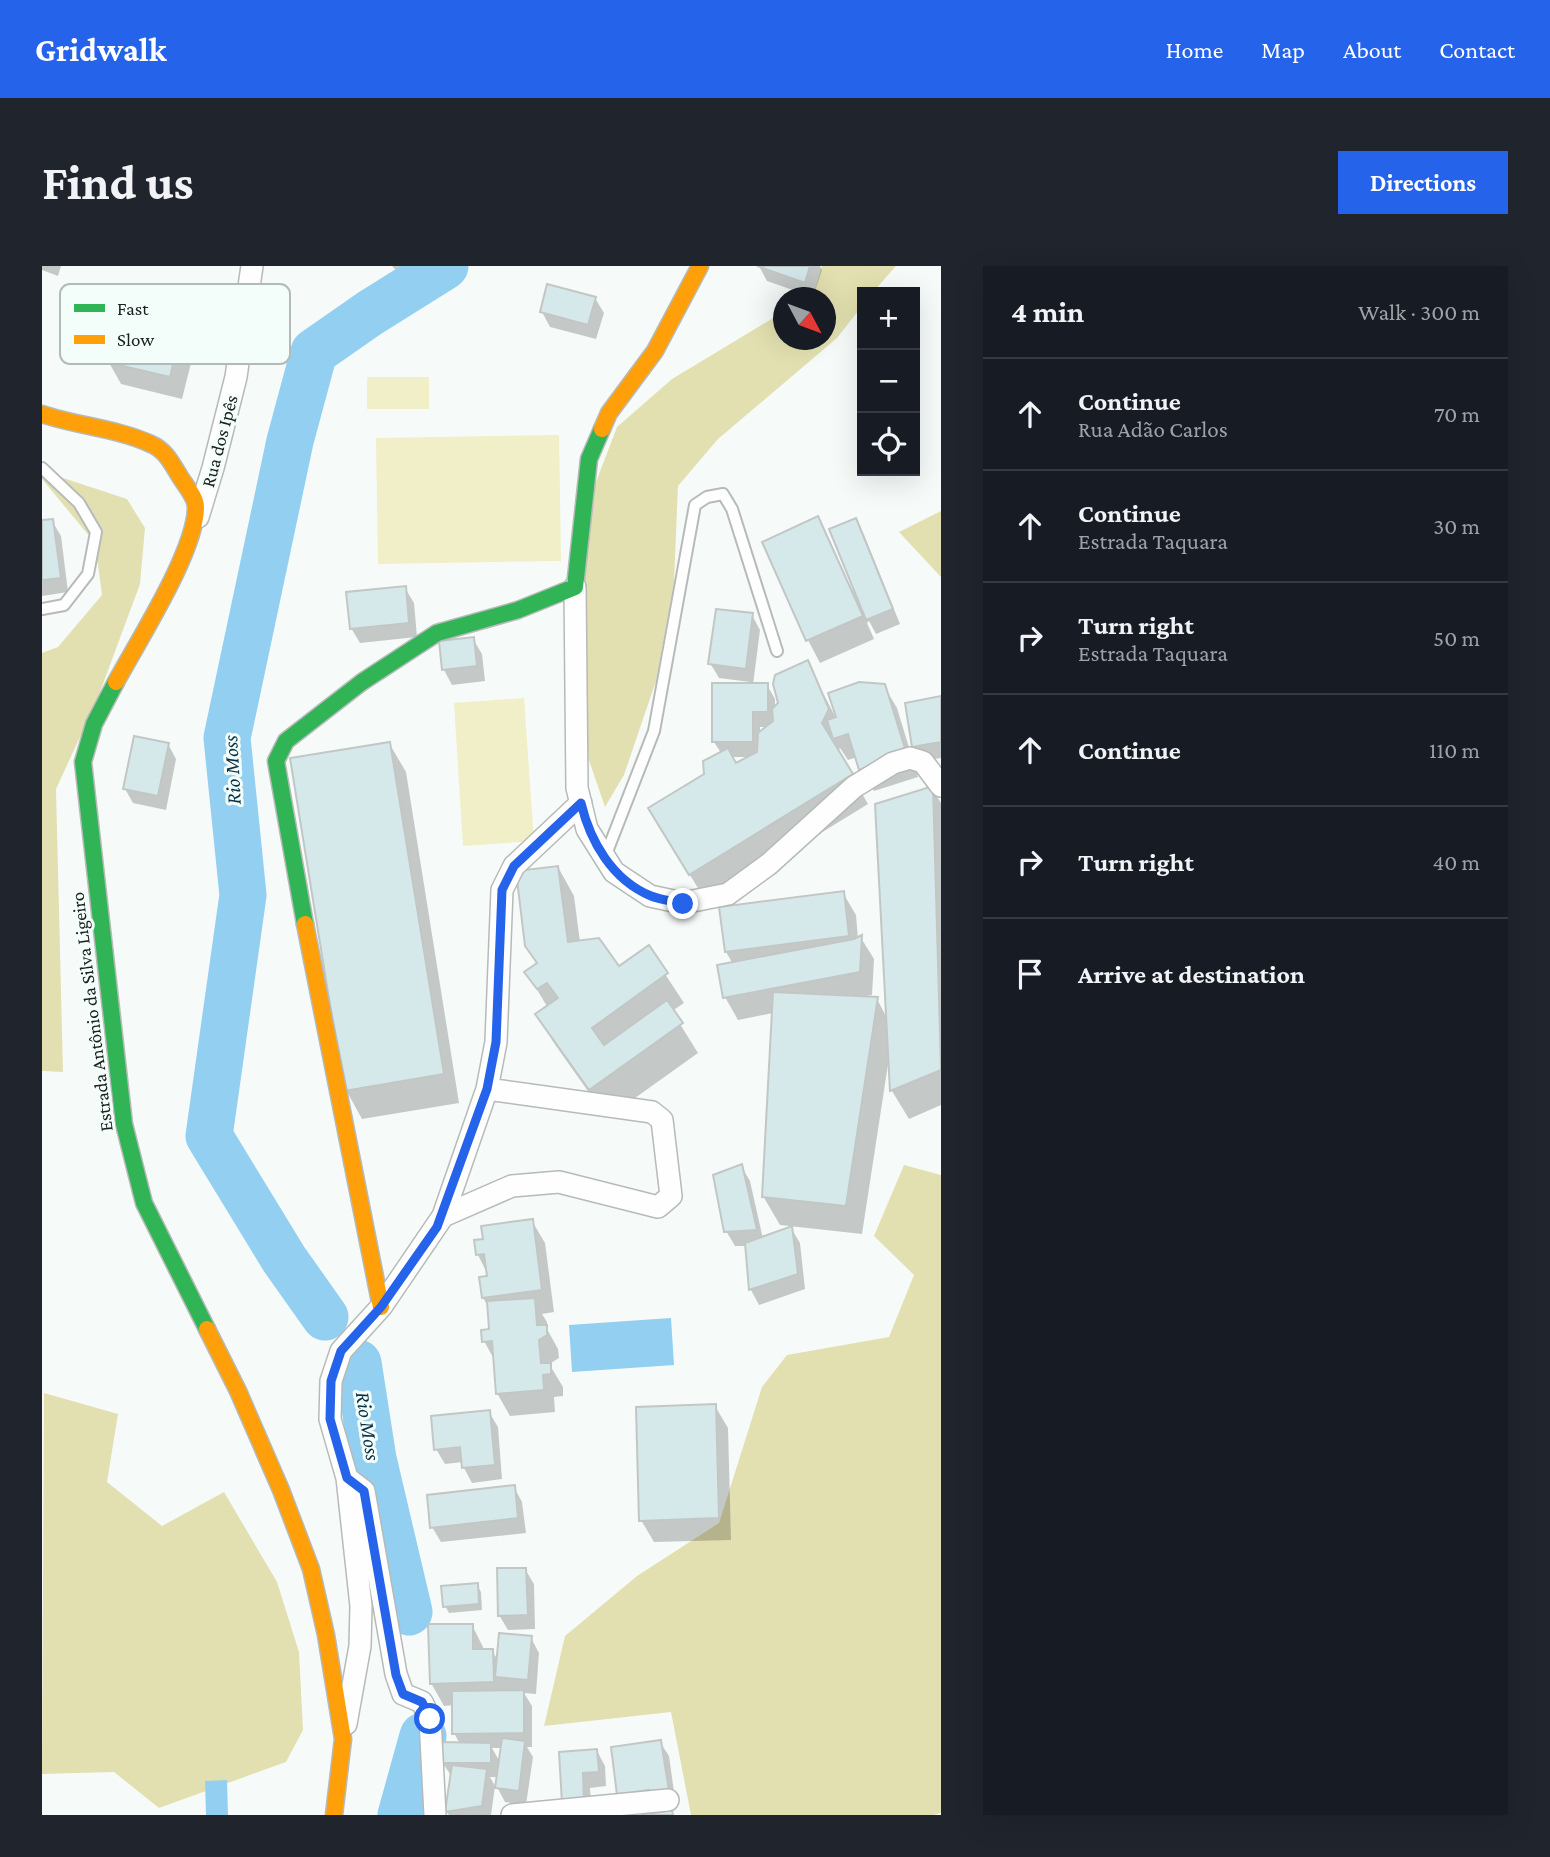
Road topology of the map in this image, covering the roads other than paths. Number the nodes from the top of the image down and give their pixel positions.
1 (253, 266) edge
2 (699, 266) edge
3 (250, 284) edge
4 (238, 364) edge
5 (42, 414) edge
6 (42, 468) edge
7 (193, 533) junction
8 (575, 587) junction
9 (42, 609) edge
10 (777, 651) dead end
11 (941, 786) edge
12 (581, 803) junction
13 (605, 857) junction
14 (487, 1089) junction
15 (443, 1216) junction
16 (381, 1307) junction
17 (347, 1478) junction
18 (343, 1739) junction
19 (668, 1800) dead end
20 (334, 1815) edge
21 (435, 1815) edge
22 (512, 1815) edge

1 - 3 street, Rua dos Ipês
2 - 8 street
4 - 7 street, Rua dos Ipês
5 - 7 street, Estrada Antônio da Silva Ligeiro
6 - 9 lane
7 - 18 street, Estrada Antônio da Silva Ligeiro
8 - 12 street
8 - 16 street
10 - 13 lane
11 - 13 street
12 - 13 street
12 - 14 street
14 - 15 street
14 - 15 street
15 - 16 street
16 - 17 street
17 - 18 street
17 - 21 street
18 - 20 street, Estrada Antônio da Silva Ligeiro
19 - 22 street

